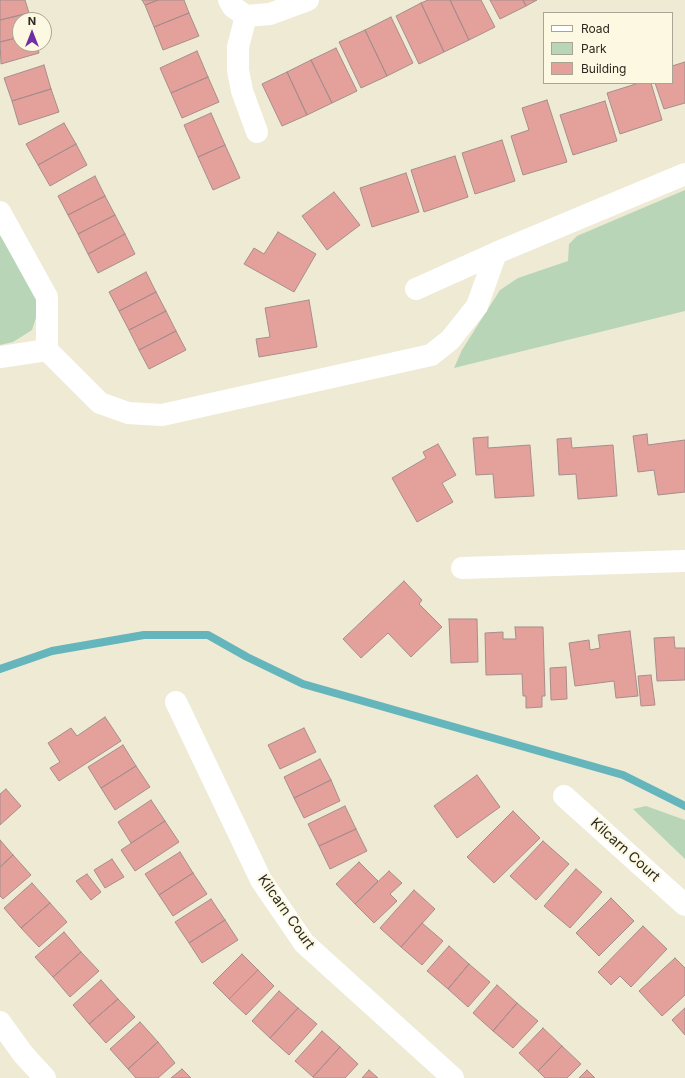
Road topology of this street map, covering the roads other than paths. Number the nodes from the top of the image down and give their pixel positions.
1 (229, 0) edge
2 (308, 0) edge
3 (246, 16) junction
4 (257, 132) dead end
5 (685, 174) edge
6 (0, 212) edge
7 (496, 253) junction
8 (416, 289) dead end
9 (47, 350) junction
10 (0, 357) edge
11 (685, 561) edge
12 (462, 568) dead end
13 (176, 702) dead end
14 (564, 796) dead end
15 (685, 905) edge
16 (0, 1022) edge
17 (46, 1078) edge
18 (453, 1078) edge

1 - 3 street
2 - 3 street
3 - 4 street
5 - 7 street
6 - 9 street
7 - 8 street
7 - 9 street
9 - 10 street
11 - 12 street
13 - 18 street, Kilcarn Court
14 - 15 street, Kilcarn Court
16 - 17 street

